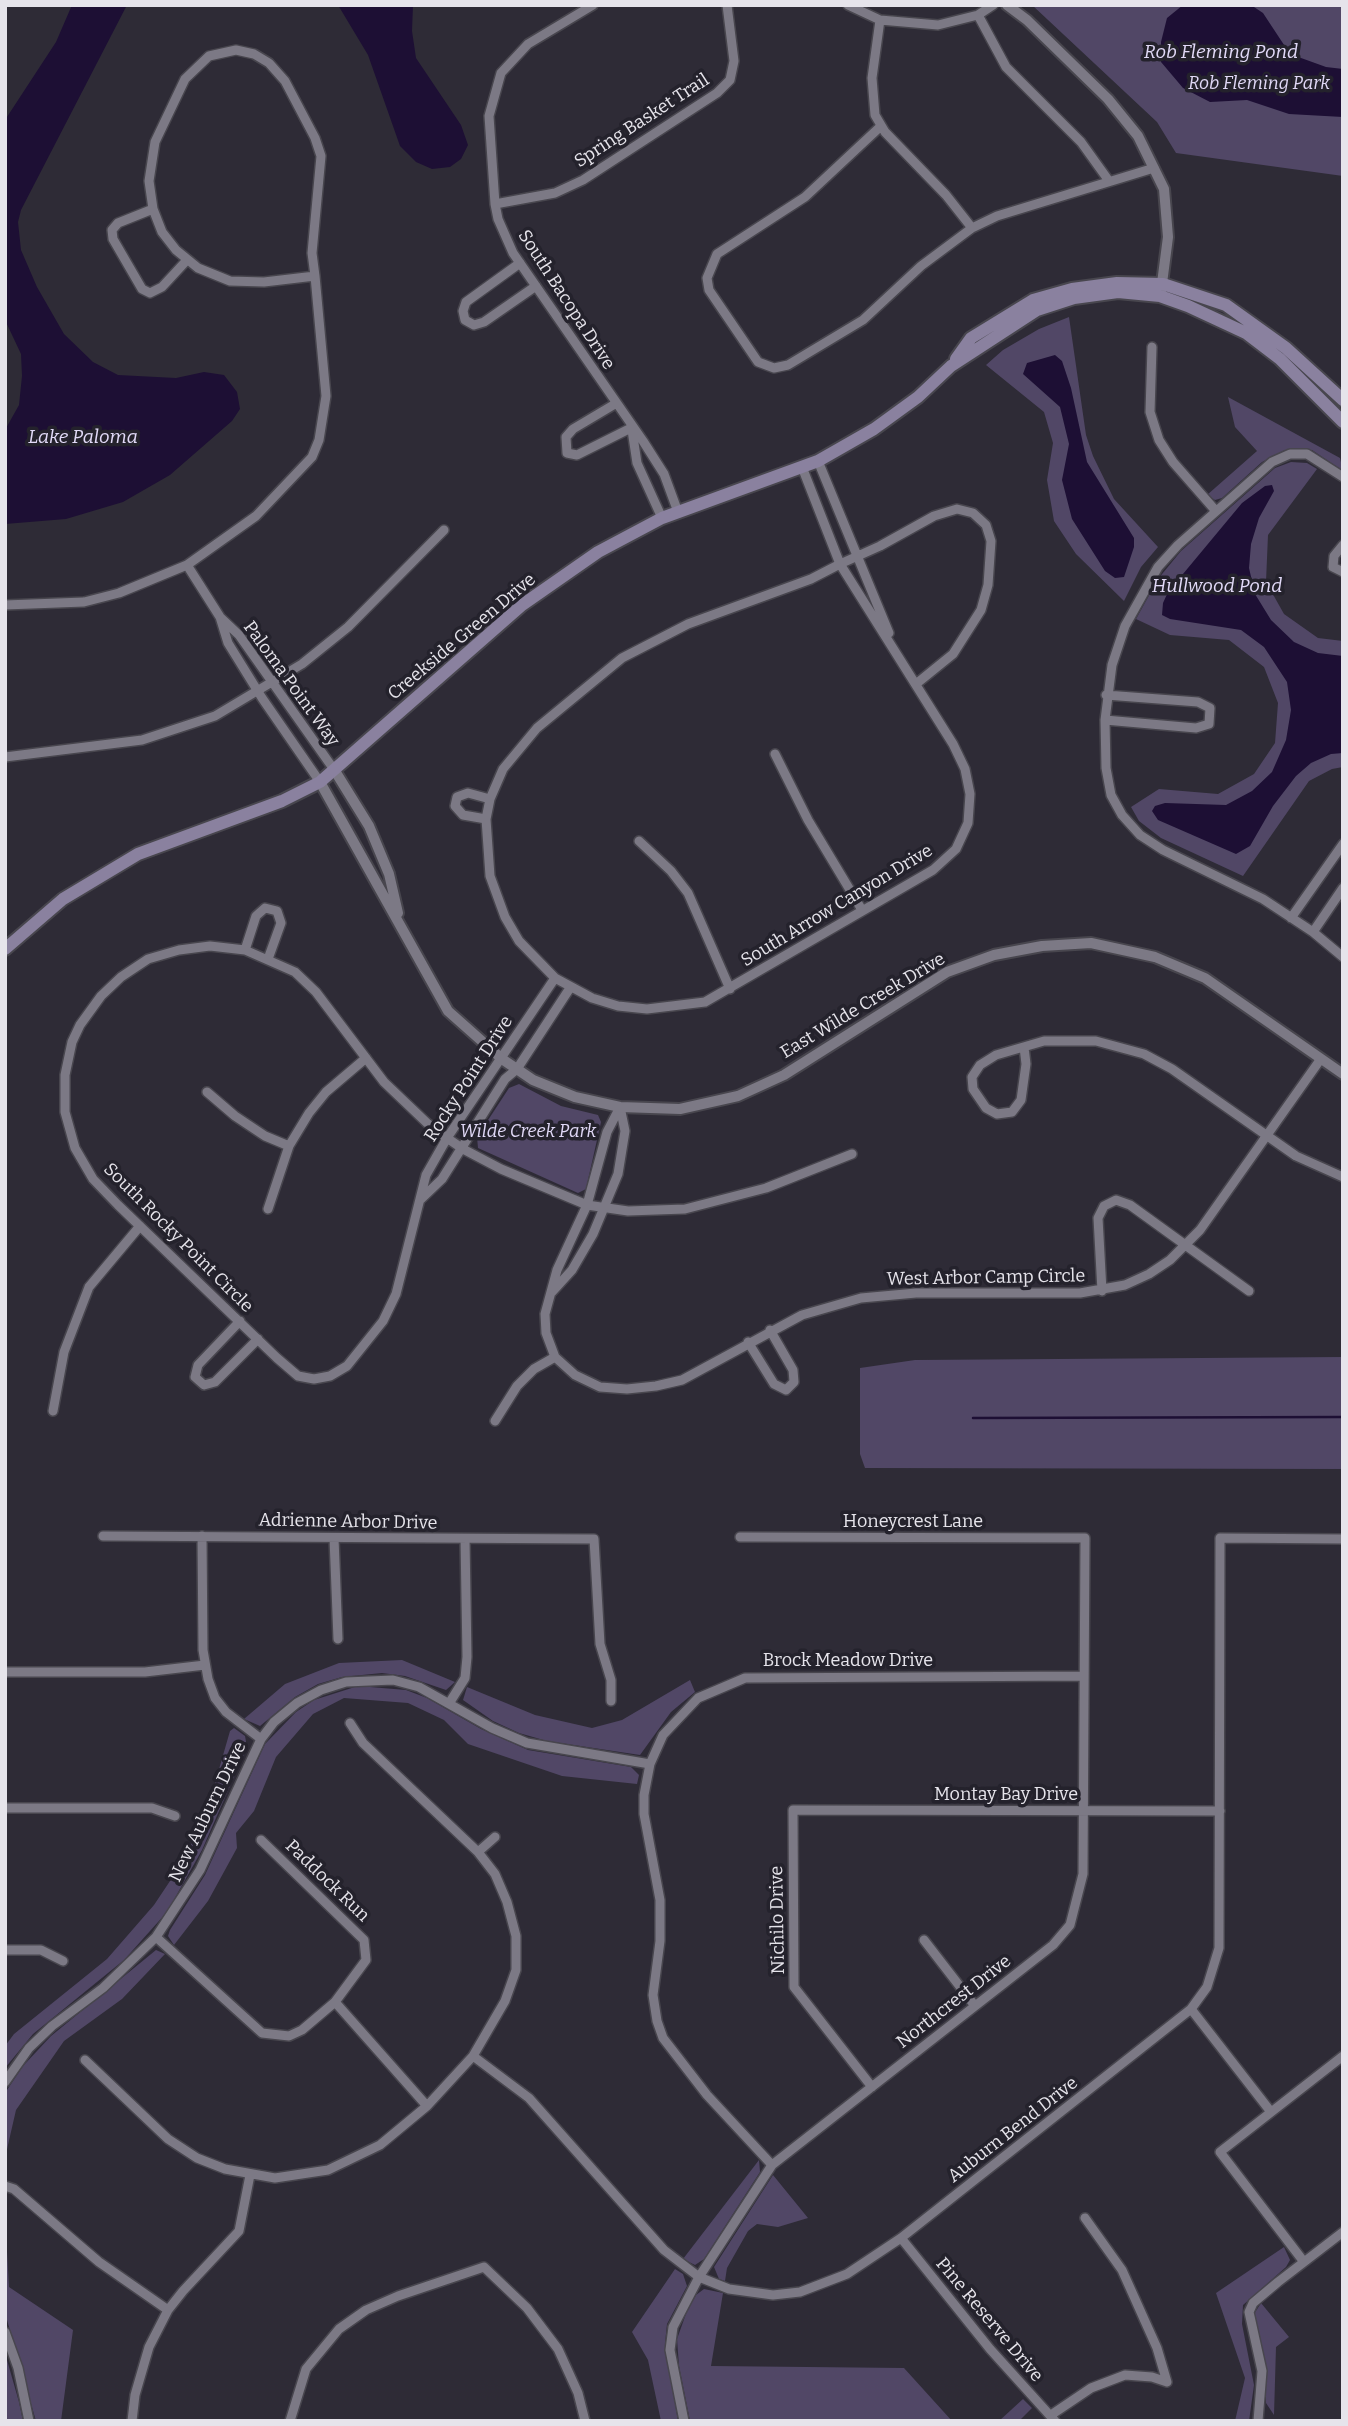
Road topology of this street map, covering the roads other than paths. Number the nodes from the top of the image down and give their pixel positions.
1 (593, 5) edge
2 (727, 5) edge
3 (848, 5) edge
4 (993, 5) edge
5 (1007, 5) edge
6 (1019, 5) edge
7 (978, 15) junction
8 (880, 20) junction
9 (1027, 20) junction
10 (881, 126) junction
11 (1154, 168) junction
12 (1110, 181) junction
13 (495, 204) junction
14 (153, 209) junction
15 (972, 228) junction
16 (187, 260) junction
17 (520, 263) junction
18 (314, 276) junction
19 (536, 286) junction
20 (1161, 290) junction
21 (1152, 347) dead end
22 (1343, 400) edge
23 (615, 404) junction
24 (1343, 422) edge
25 (631, 428) junction
26 (818, 461) junction
27 (802, 467) junction
28 (1343, 477) edge
29 (1215, 510) junction
30 (678, 512) junction
31 (662, 518) junction
32 (444, 530) dead end
33 (1343, 545) edge
34 (857, 556) junction
35 (840, 564) junction
36 (187, 565) junction
37 (1343, 572) edge
38 (5, 605) edge
39 (220, 617) junction
40 (900, 657) junction
41 (272, 683) junction
42 (916, 684) junction
43 (258, 691) junction
44 (1106, 695) junction
45 (1105, 720) junction
46 (775, 754) dead end
47 (5, 758) edge
48 (335, 771) junction
49 (320, 782) junction
50 (490, 799) junction
51 (486, 819) junction
52 (639, 841) dead end
53 (1343, 844) edge
54 (1343, 888) edge
55 (862, 910) junction
56 (1291, 918) junction
57 (399, 919) junction
58 (1313, 932) junction
59 (5, 949) edge
60 (245, 950) junction
61 (1343, 957) edge
62 (268, 959) junction
63 (555, 978) junction
64 (570, 988) junction
65 (730, 989) junction
66 (1024, 1047) junction
67 (366, 1058) junction
68 (502, 1059) junction
69 (1320, 1060) junction
70 (517, 1069) junction
71 (1343, 1074) edge
72 (207, 1092) dead end
73 (620, 1107) junction
74 (1267, 1137) junction
75 (447, 1138) junction
76 (289, 1146) junction
77 (463, 1149) junction
78 (852, 1154) dead end
79 (1343, 1177) edge
80 (419, 1202) junction
81 (587, 1205) junction
82 (604, 1208) junction
83 (268, 1209) dead end
84 (140, 1226) junction
85 (1186, 1245) junction
86 (1102, 1291) junction
87 (1249, 1291) dead end
88 (550, 1294) junction
89 (240, 1321) junction
90 (770, 1329) junction
91 (258, 1339) junction
92 (748, 1342) junction
93 (555, 1357) junction
94 (298, 1376) joint
95 (53, 1411) dead end
96 (495, 1421) dead end
97 (103, 1536) dead end
98 (202, 1536) junction
99 (740, 1537) dead end
100 (334, 1538) junction
101 (1085, 1538) joint
102 (465, 1539) junction
103 (1343, 1539) edge
104 (338, 1639) dead end
105 (205, 1665) junction
106 (5, 1672) edge
107 (1084, 1676) junction
108 (611, 1701) dead end
109 (450, 1703) junction
110 (350, 1723) dead end
111 (261, 1739) junction
112 (650, 1764) junction
113 (5, 1808) edge
114 (793, 1810) joint
115 (1084, 1811) junction
116 (1220, 1811) junction
117 (175, 1816) dead end
118 (495, 1837) dead end
119 (261, 1840) dead end
120 (478, 1852) junction
121 (156, 1937) junction
122 (924, 1940) dead end
123 (5, 1950) edge
124 (63, 1961) dead end
125 (335, 2002) junction
126 (975, 2006) junction
127 (1191, 2009) junction
128 (474, 2056) junction
129 (1343, 2056) edge
130 (85, 2060) dead end
131 (5, 2082) edge
132 (872, 2087) junction
133 (427, 2106) junction
134 (1271, 2112) junction
135 (772, 2165) junction
136 (250, 2175) junction
137 (5, 2186) edge
138 (1085, 2218) dead end
139 (1343, 2232) edge
140 (901, 2238) junction
141 (1304, 2262) junction
142 (699, 2277) junction
143 (168, 2310) junction
144 (5, 2332) edge
145 (1053, 2418) edge
146 (1259, 2419) edge
147 (29, 2421) edge
148 (132, 2421) edge
149 (290, 2421) edge
150 (585, 2421) edge
151 (684, 2421) edge
152 (1270, 2421) edge

1 - 13 street, South Bacopa Drive
2 - 13 street, Spring Basket Trail
3 - 8 street
4 - 7 street
5 - 9 street
6 - 9 street
7 - 8 street
7 - 12 street
8 - 10 street
9 - 11 street
10 - 15 street
10 - 15 street
11 - 12 street
11 - 20 street
12 - 15 street
13 - 17 street, South Bacopa Drive
14 - 16 street
14 - 16 street
14 - 18 street
16 - 18 street
17 - 19 street, South Bacopa Drive
17 - 19 street
18 - 36 street
19 - 23 street, South Bacopa Drive
20 - 22 main road, Creekside Green Drive
20 - 24 main road, Creekside Green Drive
20 - 26 main road, Creekside Green Drive
21 - 29 street
23 - 25 street, South Bacopa Drive
23 - 25 street
25 - 30 street, South Bacopa Drive
25 - 31 street, South Bacopa Drive
26 - 27 main road, Creekside Green Drive
26 - 34 street, South Arrow Canyon Drive
27 - 30 main road, Creekside Green Drive
27 - 35 street, South Arrow Canyon Drive
28 - 29 street
29 - 44 street
30 - 31 main road, Creekside Green Drive
31 - 48 main road, Creekside Green Drive
32 - 41 street
33 - 37 street
34 - 35 street, South Arrow Canyon Drive
34 - 40 street, South Arrow Canyon Drive
34 - 42 street, South Arrow Canyon Drive
35 - 40 street, South Arrow Canyon Drive
35 - 50 street, South Arrow Canyon Drive
36 - 38 street
36 - 39 street, Paloma Point Way
39 - 41 street, Paloma Point Way
39 - 43 street, Paloma Point Way
40 - 42 street, South Arrow Canyon Drive
41 - 43 street
41 - 48 street, Paloma Point Way
42 - 55 street, South Arrow Canyon Drive
43 - 47 street
43 - 49 street, Paloma Point Way
44 - 45 street
44 - 45 street
45 - 56 street
46 - 55 street
48 - 49 main road, Creekside Green Drive
48 - 57 street
49 - 57 street
49 - 59 main road, Creekside Green Drive
50 - 51 street, South Arrow Canyon Drive
50 - 51 street
51 - 63 street, South Arrow Canyon Drive
52 - 65 street
53 - 56 street
54 - 58 street
55 - 65 street, South Arrow Canyon Drive
56 - 58 street
57 - 68 street, East Wilde Creek Drive
58 - 61 street
60 - 62 street, South Rocky Point Circle
60 - 62 street
60 - 84 street, South Rocky Point Circle
62 - 67 street, South Rocky Point Circle
63 - 64 street, South Arrow Canyon Drive
63 - 68 street, Rocky Point Drive
64 - 65 street, South Arrow Canyon Drive
64 - 70 street, Rocky Point Drive
66 - 66 street
66 - 74 street
67 - 75 street, South Rocky Point Circle
67 - 76 street
68 - 70 street, East Wilde Creek Drive
68 - 75 street, Rocky Point Drive
69 - 71 street, East Wilde Creek Drive
69 - 73 street, East Wilde Creek Drive
69 - 74 street, West Arbor Camp Circle
70 - 73 street, East Wilde Creek Drive
70 - 77 street, Rocky Point Drive
72 - 76 street
73 - 81 street
73 - 82 street
74 - 79 street
74 - 85 street, West Arbor Camp Circle
75 - 77 street, South Rocky Point Circle
75 - 80 street, Rocky Point Drive
76 - 83 street
77 - 80 street, Rocky Point Drive
77 - 81 street, South Rocky Point Circle
78 - 82 street, South Rocky Point Circle
80 - 94 street, Rocky Point Drive
81 - 82 street, South Rocky Point Circle
81 - 88 street
82 - 88 street
84 - 89 street, South Rocky Point Circle
84 - 95 street
85 - 86 street, West Arbor Camp Circle
85 - 86 street
85 - 87 street
86 - 90 street, West Arbor Camp Circle
88 - 93 street
89 - 91 street, South Rocky Point Circle
89 - 91 street
90 - 92 street, West Arbor Camp Circle
90 - 92 street
91 - 94 street, South Rocky Point Circle
92 - 93 street, West Arbor Camp Circle
93 - 96 street
97 - 98 street, Adrienne Arbor Drive
98 - 100 street, Adrienne Arbor Drive
98 - 105 street
99 - 101 street, Honeycrest Lane
100 - 102 street, Adrienne Arbor Drive
100 - 104 street
101 - 107 street, Northcrest Drive
102 - 108 street, Adrienne Arbor Drive
102 - 109 street
103 - 116 street, Auburn Bend Drive
105 - 106 street
105 - 111 street
107 - 112 street, Brock Meadow Drive
107 - 115 street, Northcrest Drive
109 - 111 street, New Auburn Drive
109 - 112 street, New Auburn Drive
110 - 120 street
111 - 121 street, New Auburn Drive
112 - 135 street, Brock Meadow Drive
113 - 117 street
114 - 115 street, Montay Bay Drive
114 - 132 street, Nichilo Drive
115 - 116 street, Montay Bay Drive
115 - 126 street, Northcrest Drive
116 - 127 street, Auburn Bend Drive
118 - 120 street
119 - 125 street, Paddock Run
120 - 128 street
121 - 125 street
121 - 131 street, New Auburn Drive
122 - 126 street
123 - 124 street
125 - 133 street
126 - 132 street, Northcrest Drive
127 - 134 street
127 - 140 street, Auburn Bend Drive
128 - 133 street
128 - 142 street, Auburn Bend Drive
129 - 134 street
130 - 136 street
132 - 135 street, Northcrest Drive
133 - 136 street
134 - 141 street
135 - 142 street, Northcrest Drive
136 - 143 street
137 - 143 street
138 - 145 street
139 - 141 street
140 - 142 street, Auburn Bend Drive
140 - 145 street, Pine Reserve Drive
141 - 146 street
142 - 151 street, Northcrest Drive
143 - 148 street
144 - 147 street
146 - 152 street
149 - 150 street

